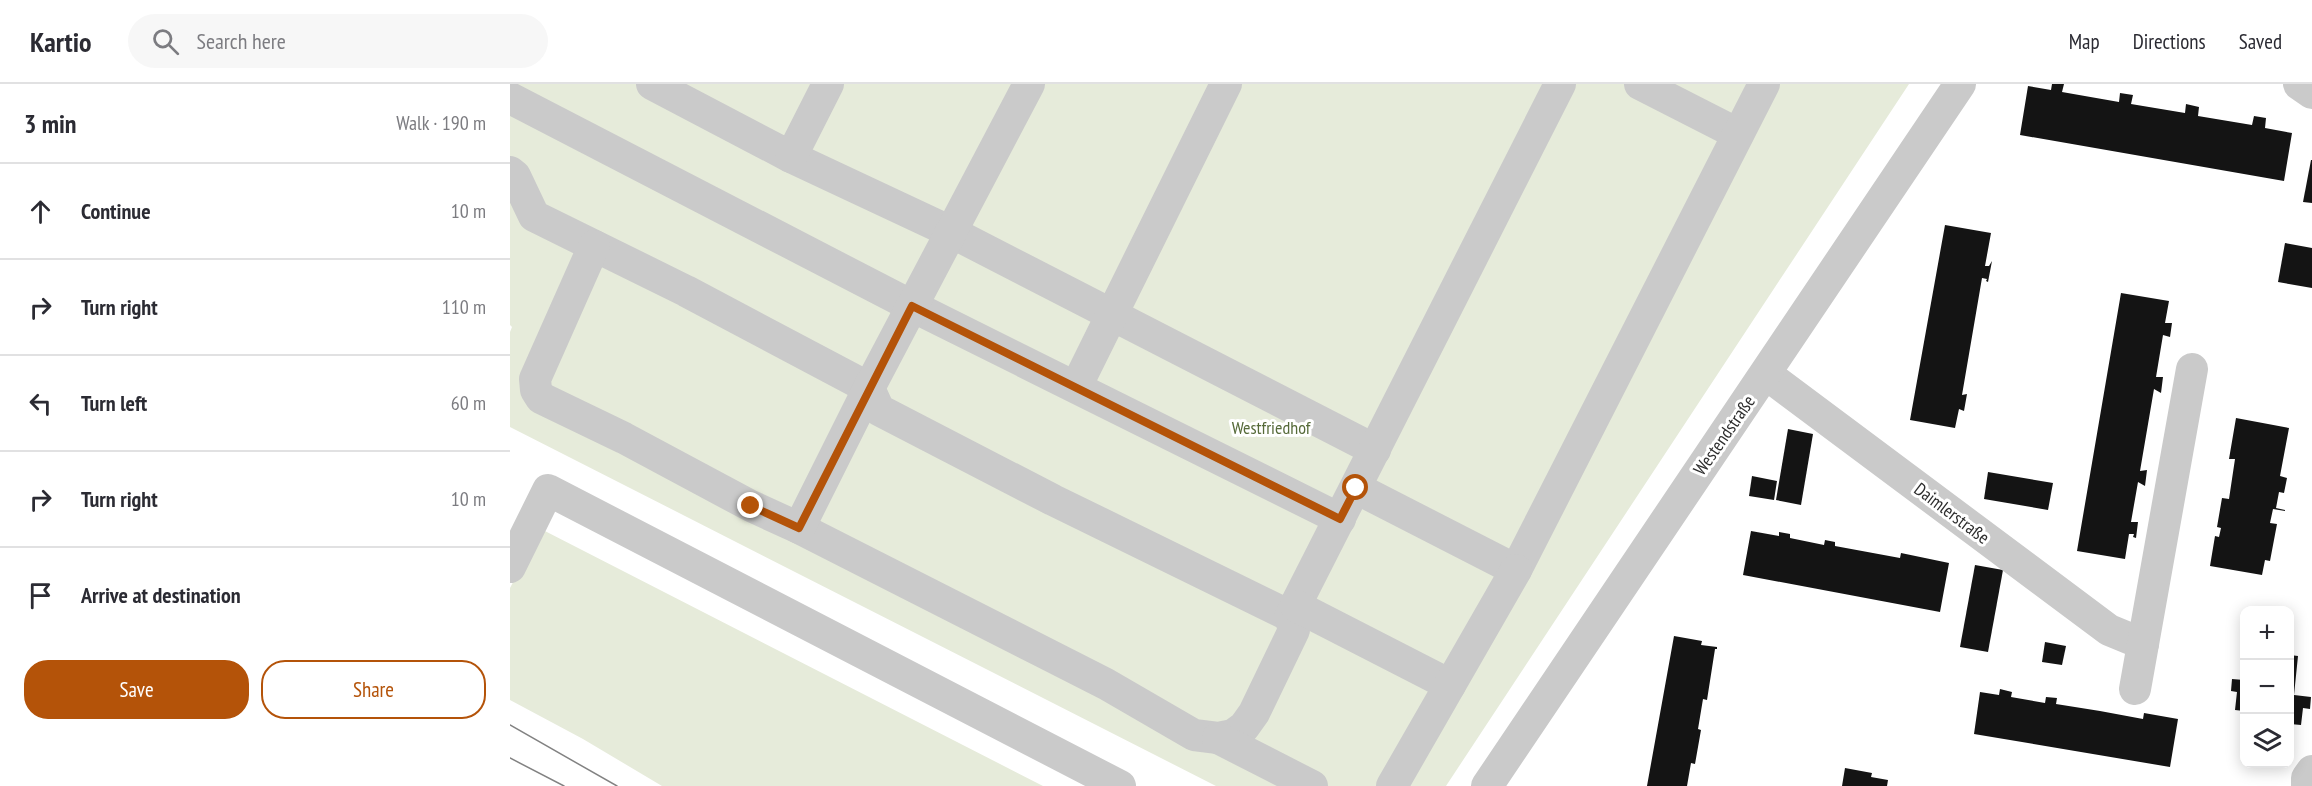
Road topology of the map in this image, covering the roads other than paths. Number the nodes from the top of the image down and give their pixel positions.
1 (652, 84) edge
2 (828, 84) edge
3 (1029, 84) edge
4 (1226, 84) edge
5 (1560, 84) edge
6 (1640, 84) edge
7 (1764, 84) edge
8 (1960, 84) edge
9 (2299, 84) edge
10 (2312, 93) edge
11 (510, 98) edge
12 (1738, 134) junction
13 (791, 157) junction
14 (510, 172) edge
15 (951, 232) junction
16 (594, 246) junction
17 (912, 306) junction
18 (1110, 314) junction
19 (2192, 369) dead end
20 (1766, 374) junction
21 (1076, 387) junction
22 (869, 388) junction
23 (1375, 450) junction
24 (1356, 488) junction
25 (1340, 519) junction
26 (799, 528) junction
27 (510, 567) edge
28 (1516, 570) junction
29 (1293, 611) junction
30 (2143, 644) junction
31 (1450, 684) junction
32 (2135, 689) dead end
33 (1218, 738) junction
34 (2312, 771) edge
35 (1120, 786) edge
36 (1312, 786) edge
37 (1392, 786) edge
38 (1487, 786) edge
39 (2307, 786) edge

1 - 13 street
2 - 13 street
3 - 15 street
4 - 18 street
5 - 23 street
6 - 12 street
7 - 12 street
8 - 20 street, Westendstraße
9 - 10 street
11 - 17 street
12 - 28 street
13 - 15 street
14 - 16 street
15 - 17 street
15 - 18 street
16 - 22 street
16 - 26 street
17 - 21 street
17 - 22 street
18 - 21 street
18 - 23 street
19 - 30 street
20 - 30 street, Daimlerstraße
20 - 38 street, Westendstraße
21 - 25 street
22 - 26 street
22 - 29 street
23 - 24 street
24 - 25 street
24 - 28 street
25 - 29 street
26 - 33 street
27 - 35 street
28 - 31 street
29 - 31 street
29 - 33 street
30 - 32 street
31 - 37 street
33 - 36 street
34 - 39 street

